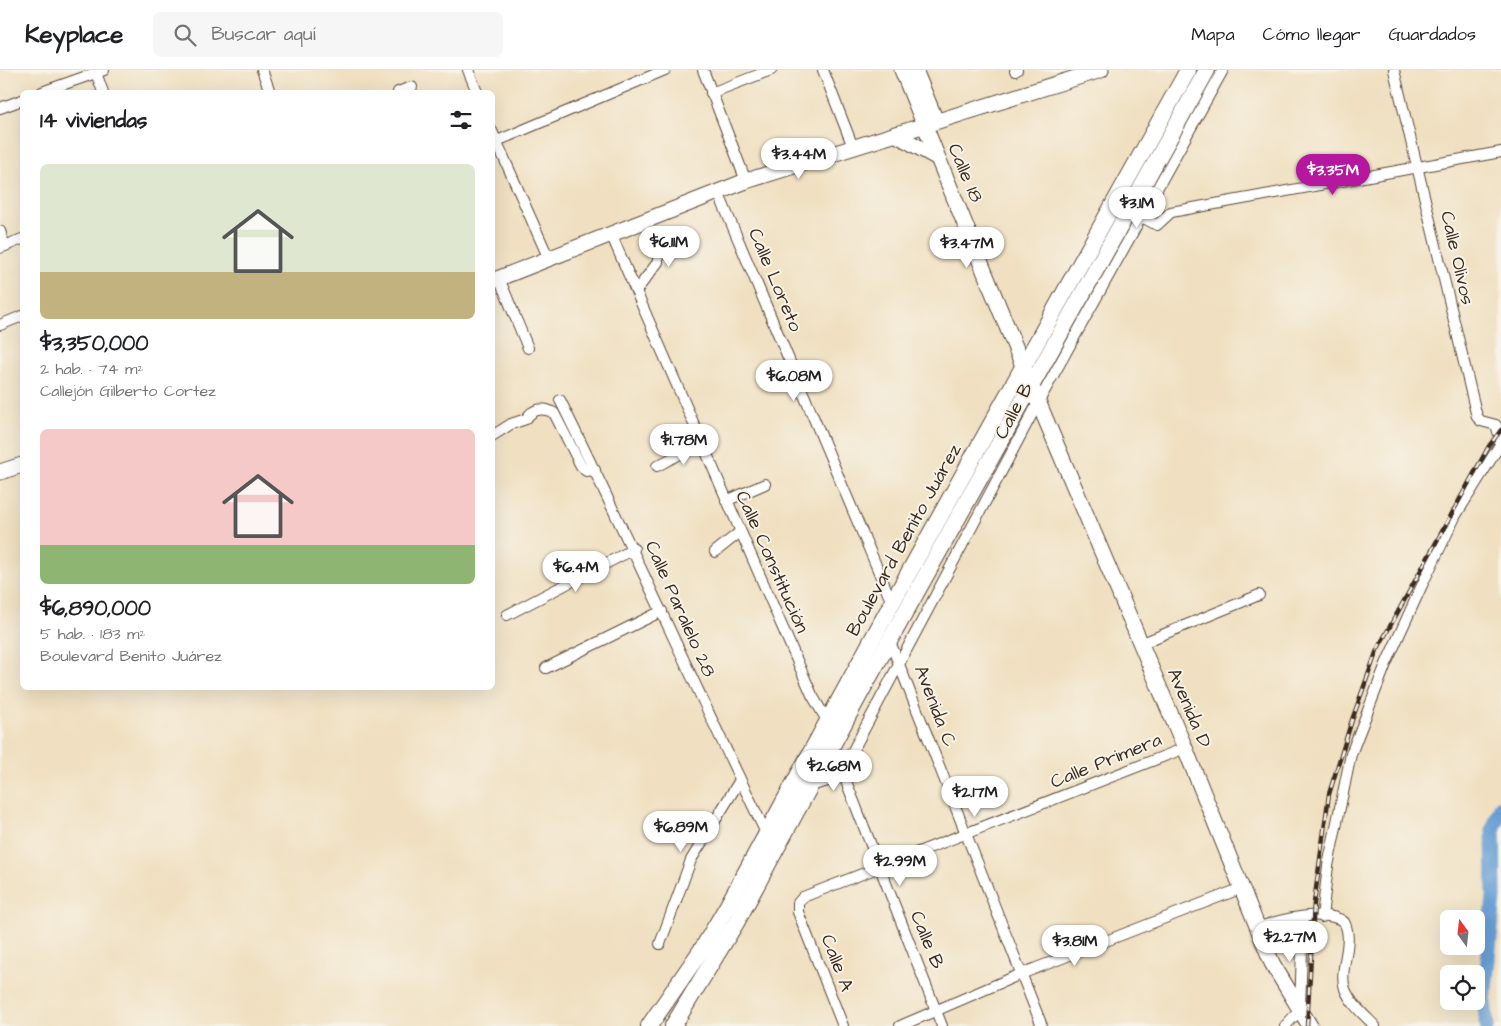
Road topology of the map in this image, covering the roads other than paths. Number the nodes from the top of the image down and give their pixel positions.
1 (262, 70) edge
2 (468, 70) edge
3 (665, 70) edge
4 (702, 70) edge
5 (771, 70) edge
6 (823, 70) edge
7 (902, 70) edge
8 (915, 70) edge
9 (1101, 70) edge
10 (1175, 70) edge
11 (1188, 70) edge
12 (1206, 70) edge
13 (1223, 70) edge
14 (1394, 70) edge
15 (98, 71) edge
16 (412, 87) dead end
17 (1179, 87) junction
18 (47, 90) edge
19 (103, 90) edge
20 (269, 90) edge
21 (404, 90) edge
22 (476, 90) edge
23 (711, 93) junction
24 (20, 101) edge
25 (0, 108) edge
26 (929, 123) junction
27 (895, 134) junction
28 (495, 137) edge
29 (497, 141) junction
30 (853, 147) junction
31 (1501, 152) edge
32 (936, 157) junction
33 (1418, 168) junction
34 (746, 182) junction
35 (718, 192) junction
36 (1136, 214) junction
37 (0, 231) edge
38 (611, 234) junction
39 (20, 241) edge
40 (648, 246) dead end
41 (3, 247) edge
42 (549, 259) junction
43 (496, 280) edge
44 (636, 291) junction
45 (20, 317) edge
46 (0, 325) edge
47 (528, 348) dead end
48 (1023, 366) junction
49 (1036, 394) junction
50 (560, 400) dead end
51 (1498, 425) edge
52 (495, 434) edge
53 (1501, 442) edge
54 (701, 443) junction
55 (20, 465) edge
56 (657, 466) dead end
57 (595, 470) junction
58 (0, 472) edge
59 (765, 484) dead end
60 (726, 500) junction
61 (740, 532) junction
62 (634, 549) junction
63 (715, 552) dead end
64 (1259, 595) dead end
65 (892, 603) junction
66 (662, 611) junction
67 (507, 615) dead end
68 (882, 622) junction
69 (890, 643) junction
70 (1140, 644) junction
71 (899, 663) junction
72 (546, 668) dead end
73 (827, 721) junction
74 (838, 735) junction
75 (1185, 748) junction
76 (842, 771) junction
77 (740, 780) junction
78 (810, 786) junction
79 (766, 833) junction
80 (966, 835) junction
81 (879, 869) junction
82 (742, 878) junction
83 (1242, 888) junction
84 (798, 912) joint
85 (1303, 917) junction
86 (1322, 917) junction
87 (1258, 928) junction
88 (660, 944) dead end
89 (720, 949) junction
90 (1021, 974) junction
91 (1300, 1010) junction
92 (936, 1011) junction
93 (649, 1026) edge
94 (673, 1026) edge
95 (842, 1026) edge
96 (900, 1026) edge
97 (942, 1026) edge
98 (1042, 1026) edge
99 (1285, 1026) edge
100 (1310, 1026) edge
101 (1375, 1026) edge

1 - 20 street
2 - 22 street
3 - 29 street
4 - 23 street
5 - 23 street
6 - 30 street
7 - 26 street, Calle 18
8 - 26 street, Calle 18
9 - 26 street
10 - 17 main road
11 - 17 main road, Boulevard Benito Juárez
12 - 36 main road, Boulevard Benito Juárez
13 - 36 street
14 - 33 street, Calle Olivos
15 - 18 street
15 - 19 street
16 - 21 street
17 - 48 main road, Boulevard Benito Juárez
23 - 34 street
24 - 25 street
26 - 27 street
26 - 32 street, Calle 18
27 - 30 street
27 - 32 street
28 - 29 street
29 - 42 street
30 - 34 street
31 - 33 street
32 - 48 street, Calle 18
33 - 36 street
33 - 51 street, Calle Olivos
34 - 35 street
35 - 38 street
35 - 65 street, Calle Loreto
36 - 49 main road, Boulevard Benito Juárez
37 - 41 street
38 - 42 street
38 - 44 street, Calle Constitución
39 - 41 street
40 - 44 street
42 - 43 street
43 - 47 street
44 - 54 street, Calle Constitución
45 - 46 street
48 - 49 street, Calle 18
48 - 65 main road, Boulevard Benito Juárez
49 - 69 main road, Boulevard Benito Juárez
49 - 70 street, Avenida D
49 - 71 street, Calle B
50 - 57 street, Calle Paralelo 28
51 - 53 street, Calle Olivos
52 - 57 street
53 - 86 street, Calle Olivos
54 - 56 street
54 - 60 street, Calle Constitución
55 - 58 street
57 - 62 street, Calle Paralelo 28
59 - 60 street
60 - 61 street, Calle Constitución
61 - 63 street
61 - 73 street, Calle Constitución
62 - 66 street, Calle Paralelo 28
62 - 67 street
64 - 70 street
65 - 68 main road, Boulevard Benito Juárez
66 - 72 street
66 - 77 street, Calle Paralelo 28
68 - 69 street, Avenida C
68 - 73 main road, Boulevard Benito Juárez
69 - 71 street, Avenida C
69 - 74 main road, Boulevard Benito Juárez
70 - 75 street, Avenida D
71 - 76 street, Calle B
71 - 80 street, Avenida C
73 - 74 street, Calle Constitución
73 - 79 main road, Boulevard Benito Juárez
74 - 78 main road, Boulevard Benito Juárez
75 - 80 street, Calle Primera
75 - 83 street, Avenida D
76 - 78 street
76 - 81 street, Calle B
77 - 79 street, Calle Paralelo 28
77 - 88 street
78 - 89 main road, Boulevard Benito Juárez
79 - 82 main road, Boulevard Benito Juárez
80 - 81 street, Calle Primera
80 - 90 street, Avenida C
81 - 84 street, Calle Primera
81 - 92 street, Calle B
82 - 89 main road
82 - 93 main road, Boulevard Benito Juárez
83 - 87 street, Avenida D
83 - 90 street
84 - 95 street, Calle A
85 - 86 street
85 - 87 street
85 - 91 street
86 - 101 street
87 - 91 street, Avenida D
89 - 94 main road, Boulevard Benito Juárez
90 - 92 street
90 - 98 street, Avenida C
91 - 99 street
91 - 100 street, Avenida D
92 - 96 street
92 - 97 street, Calle B

